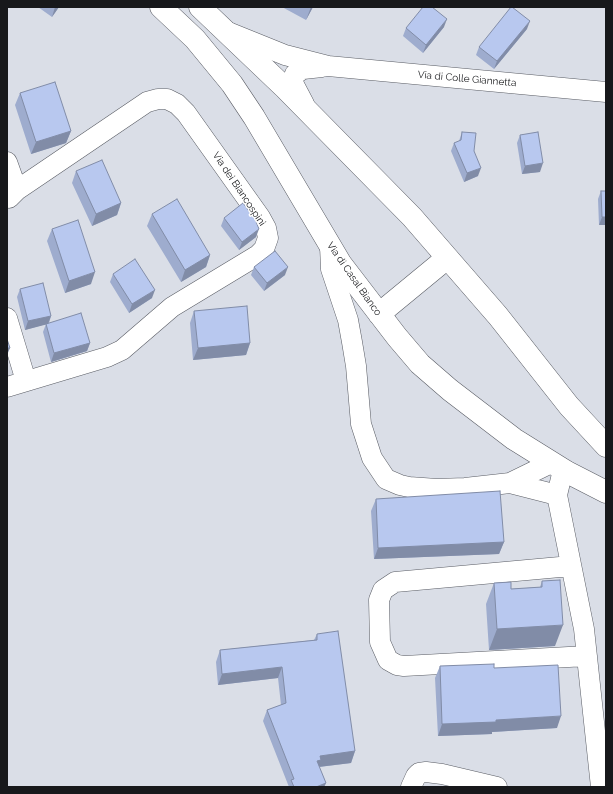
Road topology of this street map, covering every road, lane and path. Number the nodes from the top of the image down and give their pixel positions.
1 (161, 7) edge
2 (200, 7) edge
3 (225, 30) junction
4 (328, 66) junction
5 (606, 92) edge
6 (308, 111) junction
7 (7, 162) edge
8 (12, 195) edge
9 (330, 246) junction
10 (447, 258) junction
11 (379, 314) junction
12 (7, 318) edge
13 (26, 381) junction
14 (7, 387) edge
15 (606, 446) edge
16 (557, 466) junction
17 (510, 483) junction
18 (606, 492) edge
19 (557, 495) junction
20 (571, 566) junction
21 (587, 656) junction
22 (411, 787) edge
23 (497, 787) edge
24 (601, 787) edge

1 - 9 main road, Via di Casal Bianco
2 - 3 main road
3 - 4 street, Via di Colle Giannetta
3 - 6 main road
4 - 5 street, Via di Colle Giannetta
4 - 6 street, Via di Colle Giannetta
6 - 10 main road
7 - 8 street
8 - 13 street, Via dei Biancospini
9 - 11 main road, Via di Casal Bianco
9 - 17 street
10 - 11 main road
10 - 15 main road
11 - 16 main road, Via di Casal Bianco
12 - 13 street
13 - 14 street, Via dei Biancospini
16 - 17 street
16 - 18 main road, Via di Casal Bianco
16 - 19 street
17 - 19 street
19 - 20 street
20 - 21 street
20 - 21 street
21 - 24 street
22 - 23 street

